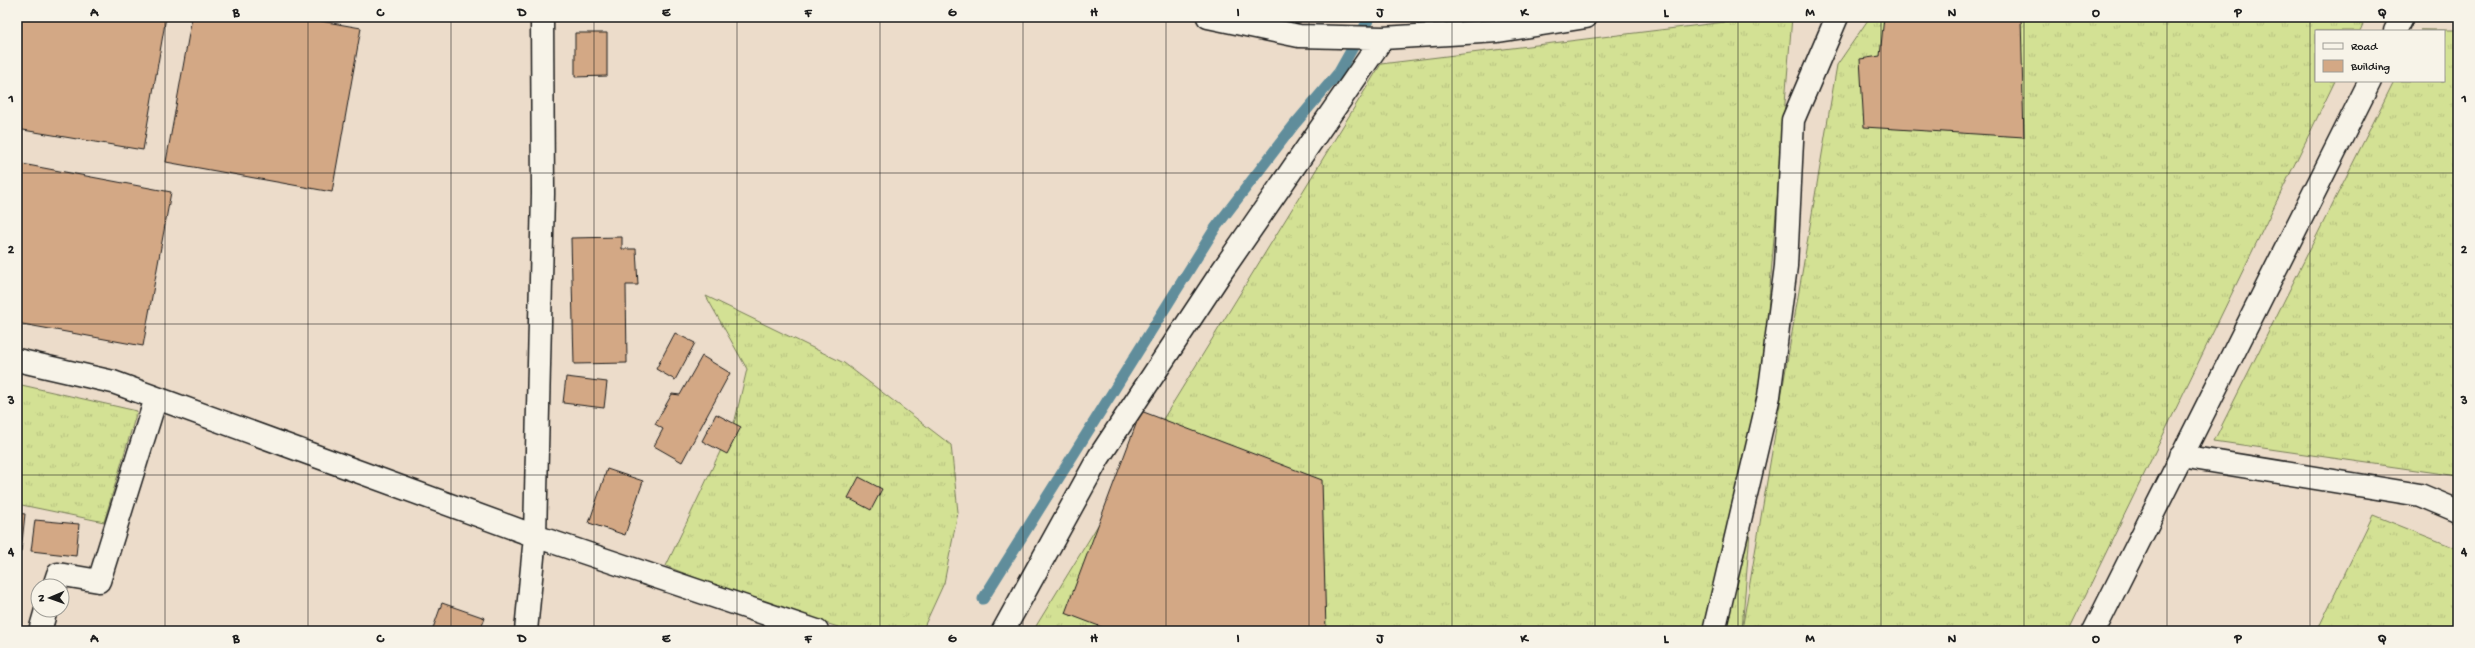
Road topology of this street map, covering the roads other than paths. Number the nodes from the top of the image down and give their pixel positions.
1 (542, 17) edge
2 (1208, 17) edge
3 (1586, 17) edge
4 (1837, 17) edge
5 (2402, 17) edge
6 (2396, 30) edge
7 (1377, 38) junction
8 (2369, 82) edge
9 (17, 360) edge
10 (156, 398) junction
11 (2181, 456) junction
12 (2458, 511) edge
13 (535, 536) junction
14 (57, 578) edge
15 (44, 618) edge
16 (40, 631) edge
17 (526, 631) edge
18 (817, 631) edge
19 (1003, 631) edge
20 (1714, 631) edge
21 (2094, 631) edge

1 - 13 street
2 - 7 street
3 - 7 street
4 - 20 street
5 - 6 street
7 - 19 street
8 - 11 street
9 - 10 street
10 - 13 street
10 - 14 street
11 - 12 street
11 - 21 street
13 - 17 street
13 - 18 street
15 - 16 street

